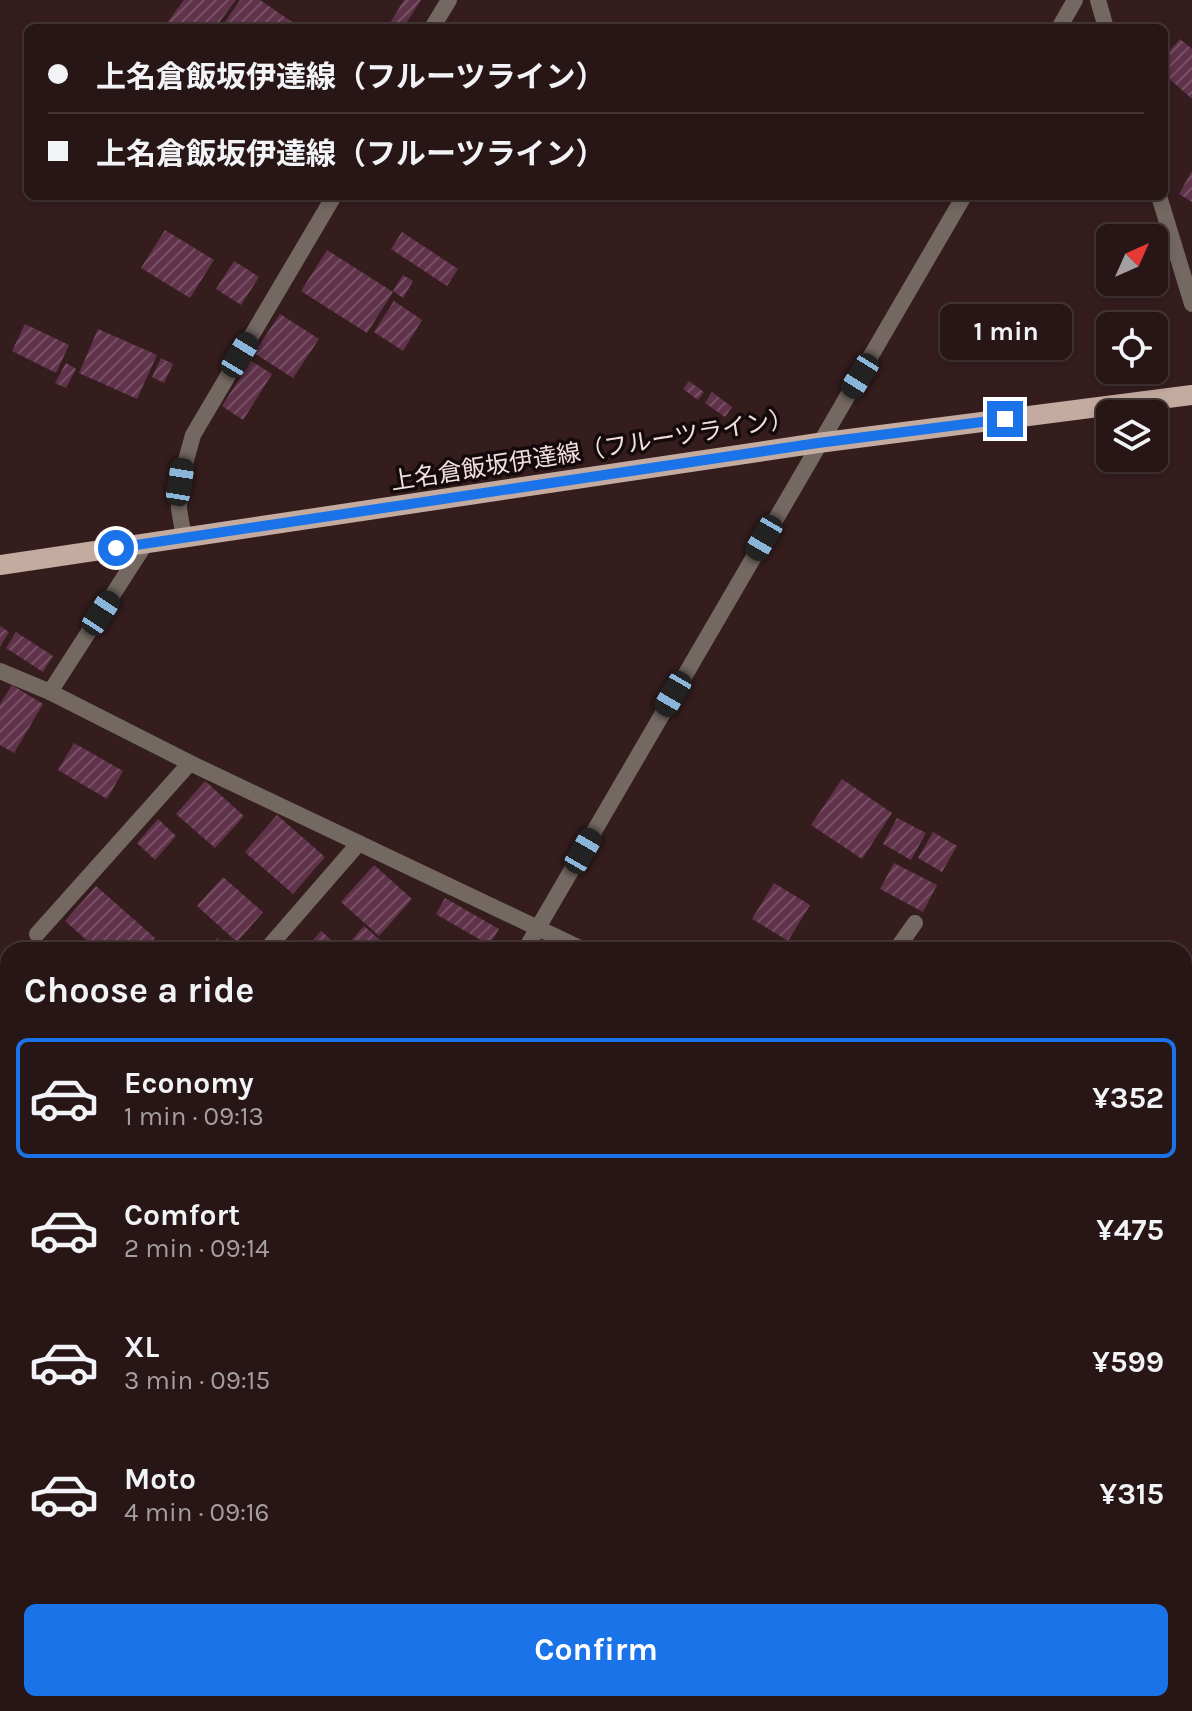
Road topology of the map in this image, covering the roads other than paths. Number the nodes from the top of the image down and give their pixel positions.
1 (449, 0) edge
2 (1075, 0) edge
3 (1098, 0) edge
4 (434, 24) edge
5 (1061, 24) edge
6 (1105, 24) edge
7 (332, 200) edge
8 (962, 200) edge
9 (1160, 200) edge
10 (1192, 304) edge
11 (1192, 395) edge
12 (818, 443) junction
13 (184, 538) junction
14 (146, 543) junction
15 (0, 565) edge
16 (0, 671) edge
17 (50, 692) junction
18 (190, 763) junction
19 (359, 843) junction
20 (915, 923) dead end
21 (538, 929) junction
22 (37, 934) dead end
23 (273, 942) edge
24 (530, 942) edge
25 (566, 942) edge
26 (902, 942) edge

1 - 4 street
2 - 5 street
3 - 6 street
7 - 13 street
8 - 12 street
9 - 10 street
11 - 12 main road, 上名倉飯坂伊達線（フルーツライン）
12 - 13 main road, 上名倉飯坂伊達線（フルーツライン）
12 - 21 street
13 - 14 main road, 上名倉飯坂伊達線（フルーツライン）
14 - 15 main road, 上名倉飯坂伊達線（フルーツライン）
14 - 17 street
16 - 17 street
17 - 18 street
18 - 19 street
18 - 22 street
19 - 21 street
19 - 23 street
20 - 26 street
21 - 24 street
21 - 25 street

